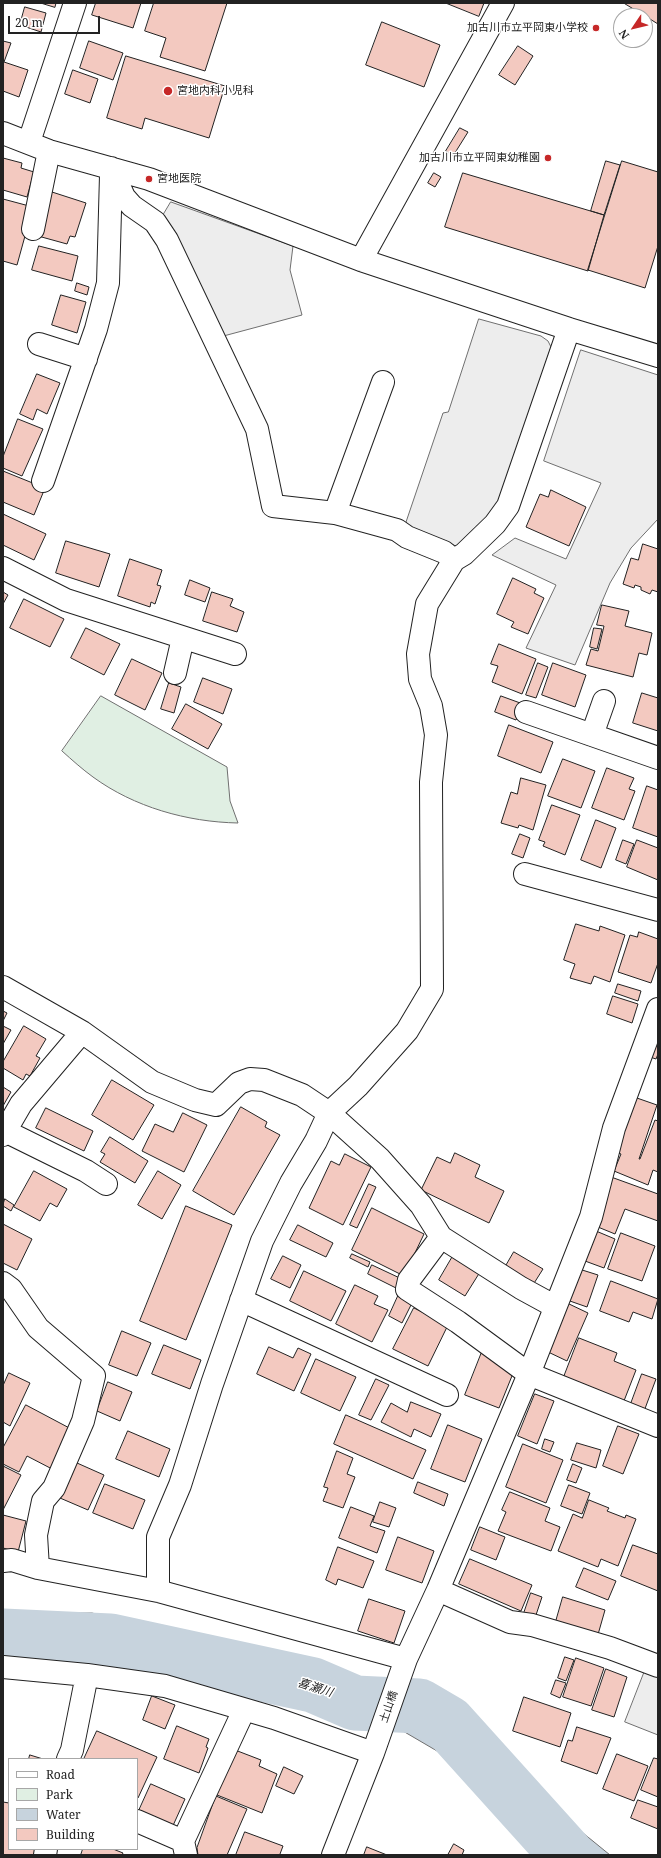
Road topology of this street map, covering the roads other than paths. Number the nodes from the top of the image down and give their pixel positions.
1 (75, 3) edge
2 (503, 3) edge
3 (3, 133) edge
4 (28, 142) junction
5 (49, 151) junction
6 (111, 168) junction
7 (33, 229) dead end
8 (361, 260) junction
9 (569, 329) junction
10 (39, 344) dead end
11 (658, 356) edge
12 (86, 359) junction
13 (383, 382) dead end
14 (43, 481) dead end
15 (335, 513) junction
16 (454, 560) junction
17 (3, 568) edge
18 (183, 638) junction
19 (235, 654) dead end
20 (175, 673) dead end
21 (604, 701) dead end
22 (526, 712) dead end
23 (592, 735) junction
24 (658, 758) edge
25 (525, 874) dead end
26 (658, 910) edge
27 (3, 987) edge
28 (658, 1009) edge
29 (82, 1032) junction
30 (329, 1113) junction
31 (4, 1133) edge
32 (106, 1184) dead end
33 (441, 1237) junction
34 (3, 1283) edge
35 (240, 1300) junction
36 (554, 1306) junction
37 (529, 1374) junction
38 (447, 1395) dead end
39 (658, 1426) edge
40 (3, 1561) edge
41 (38, 1568) junction
42 (438, 1590) junction
43 (158, 1591) junction
44 (404, 1663) junction
45 (658, 1666) edge
46 (3, 1667) edge
47 (87, 1675) junction
48 (244, 1710) junction
49 (374, 1750) junction
50 (68, 1758) edge
51 (138, 1821) edge
52 (184, 1848) edge
53 (333, 1855) edge

1 - 4 street
2 - 8 street
3 - 4 street
4 - 5 street
5 - 6 street
5 - 7 street
6 - 8 street
6 - 12 street
6 - 15 street
8 - 9 street
9 - 11 street
9 - 16 street
10 - 12 street
12 - 14 street
13 - 15 street
15 - 16 street
16 - 30 street
17 - 18 street
18 - 19 street
18 - 20 street
21 - 23 street
22 - 23 street
23 - 24 street
25 - 26 street
27 - 29 street
28 - 36 street, 土山橋
29 - 30 street
29 - 31 street
30 - 33 street
30 - 35 street
31 - 32 street
33 - 36 street
33 - 37 street
34 - 41 street
35 - 38 street
35 - 43 street
36 - 37 street, 土山橋
37 - 39 street
37 - 42 street, 土山橋
40 - 41 street
41 - 43 street
42 - 44 street, 土山橋
42 - 45 street
43 - 44 street
44 - 49 street, 土山橋
46 - 47 street
47 - 48 street
47 - 50 street
48 - 49 street
48 - 52 street
49 - 53 street, 土山橋
51 - 52 street

